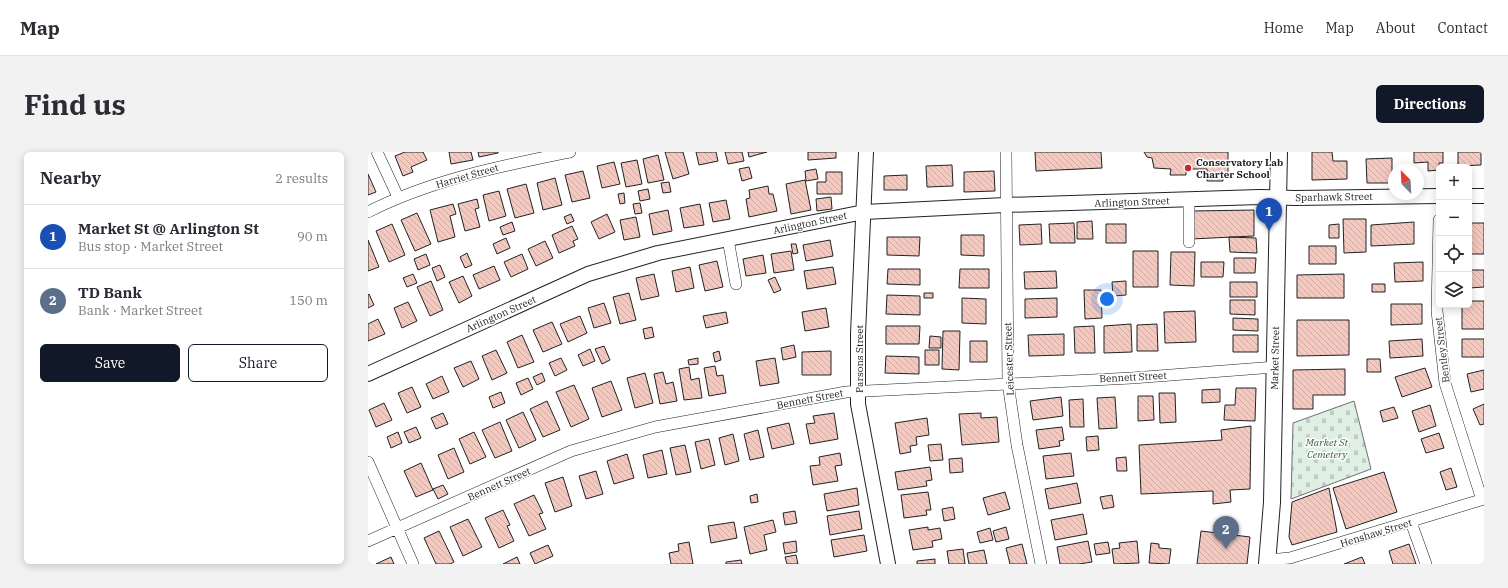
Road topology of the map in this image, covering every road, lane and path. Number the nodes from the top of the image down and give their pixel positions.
1 (377, 152) edge
2 (570, 152) edge
3 (866, 152) edge
4 (1006, 152) edge
5 (1279, 152) edge
6 (1436, 196) edge
7 (1472, 196) edge
8 (1484, 196) edge
9 (398, 197) junction
10 (1278, 197) junction
11 (1189, 200) junction
12 (1005, 205) junction
13 (368, 212) edge
14 (864, 212) junction
15 (1439, 236) edge
16 (728, 239) junction
17 (1189, 242) dead end
18 (736, 284) dead end
19 (1275, 367) junction
20 (368, 374) edge
21 (1008, 383) junction
22 (860, 391) junction
23 (368, 462) edge
24 (1483, 499) edge
25 (1412, 522) junction
26 (397, 528) junction
27 (368, 541) edge
28 (1267, 562) edge
29 (413, 564) edge
30 (888, 564) edge
31 (1041, 564) edge
32 (1426, 564) edge

1 - 9 street
2 - 9 street, Harriet Street
3 - 14 street, Parsons Street
4 - 12 street, Leicester Street
5 - 10 main road, Market Street
6 - 10 street, Sparhawk Street
7 - 8 street
9 - 13 street, Harriet Street
10 - 11 street, Arlington Street
10 - 19 main road, Market Street
11 - 12 street, Arlington Street
11 - 17 street
12 - 14 street, Arlington Street
12 - 21 street, Leicester Street
14 - 16 street, Arlington Street
14 - 22 street, Parsons Street
15 - 24 street, Bentley Street
16 - 18 street
16 - 20 street, Arlington Street
19 - 21 street, Bennett Street
19 - 28 main road, Market Street
21 - 22 street, Bennett Street
21 - 31 street, Leicester Street
22 - 26 street, Bennett Street
22 - 30 street, Parsons Street
23 - 26 street
24 - 25 street, Henshaw Street
25 - 28 street, Henshaw Street
25 - 32 street
26 - 27 street, Bennett Street
26 - 29 street

